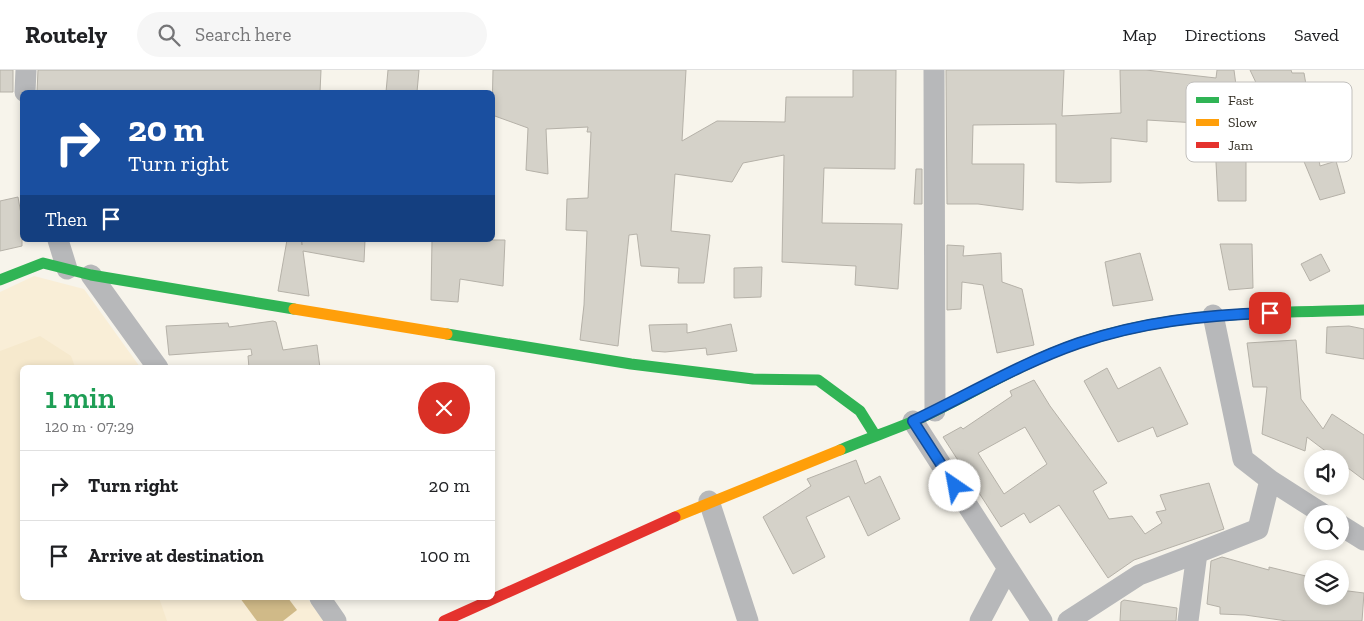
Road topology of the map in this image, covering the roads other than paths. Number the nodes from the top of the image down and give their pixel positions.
1 (26, 70) edge
2 (934, 70) edge
3 (25, 90) edge
4 (59, 242) edge
5 (67, 269) junction
6 (91, 275) junction
7 (0, 280) edge
8 (1364, 310) edge
9 (1213, 315) junction
10 (156, 365) edge
11 (935, 411) junction
12 (913, 421) junction
13 (875, 435) junction
14 (1270, 480) junction
15 (709, 501) junction
16 (1309, 505) edge
17 (1349, 531) edge
18 (1364, 540) edge
19 (1197, 553) junction
20 (1008, 568) junction
21 (495, 598) edge
22 (321, 600) edge
23 (490, 600) edge
24 (336, 621) edge
25 (444, 621) edge
26 (748, 621) edge
27 (980, 621) edge
28 (1042, 621) edge
29 (1068, 621) edge
30 (1188, 621) edge

1 - 3 street
2 - 11 street
4 - 5 street
5 - 6 street
5 - 7 street
6 - 10 street
6 - 13 street
8 - 9 street
9 - 11 street
9 - 14 street
11 - 12 street
12 - 13 street
12 - 20 street
13 - 15 street
14 - 16 street
14 - 19 street
15 - 21 street
15 - 26 street
17 - 18 street
19 - 29 street
19 - 30 street
20 - 27 street
20 - 28 street
22 - 24 street
23 - 25 street

